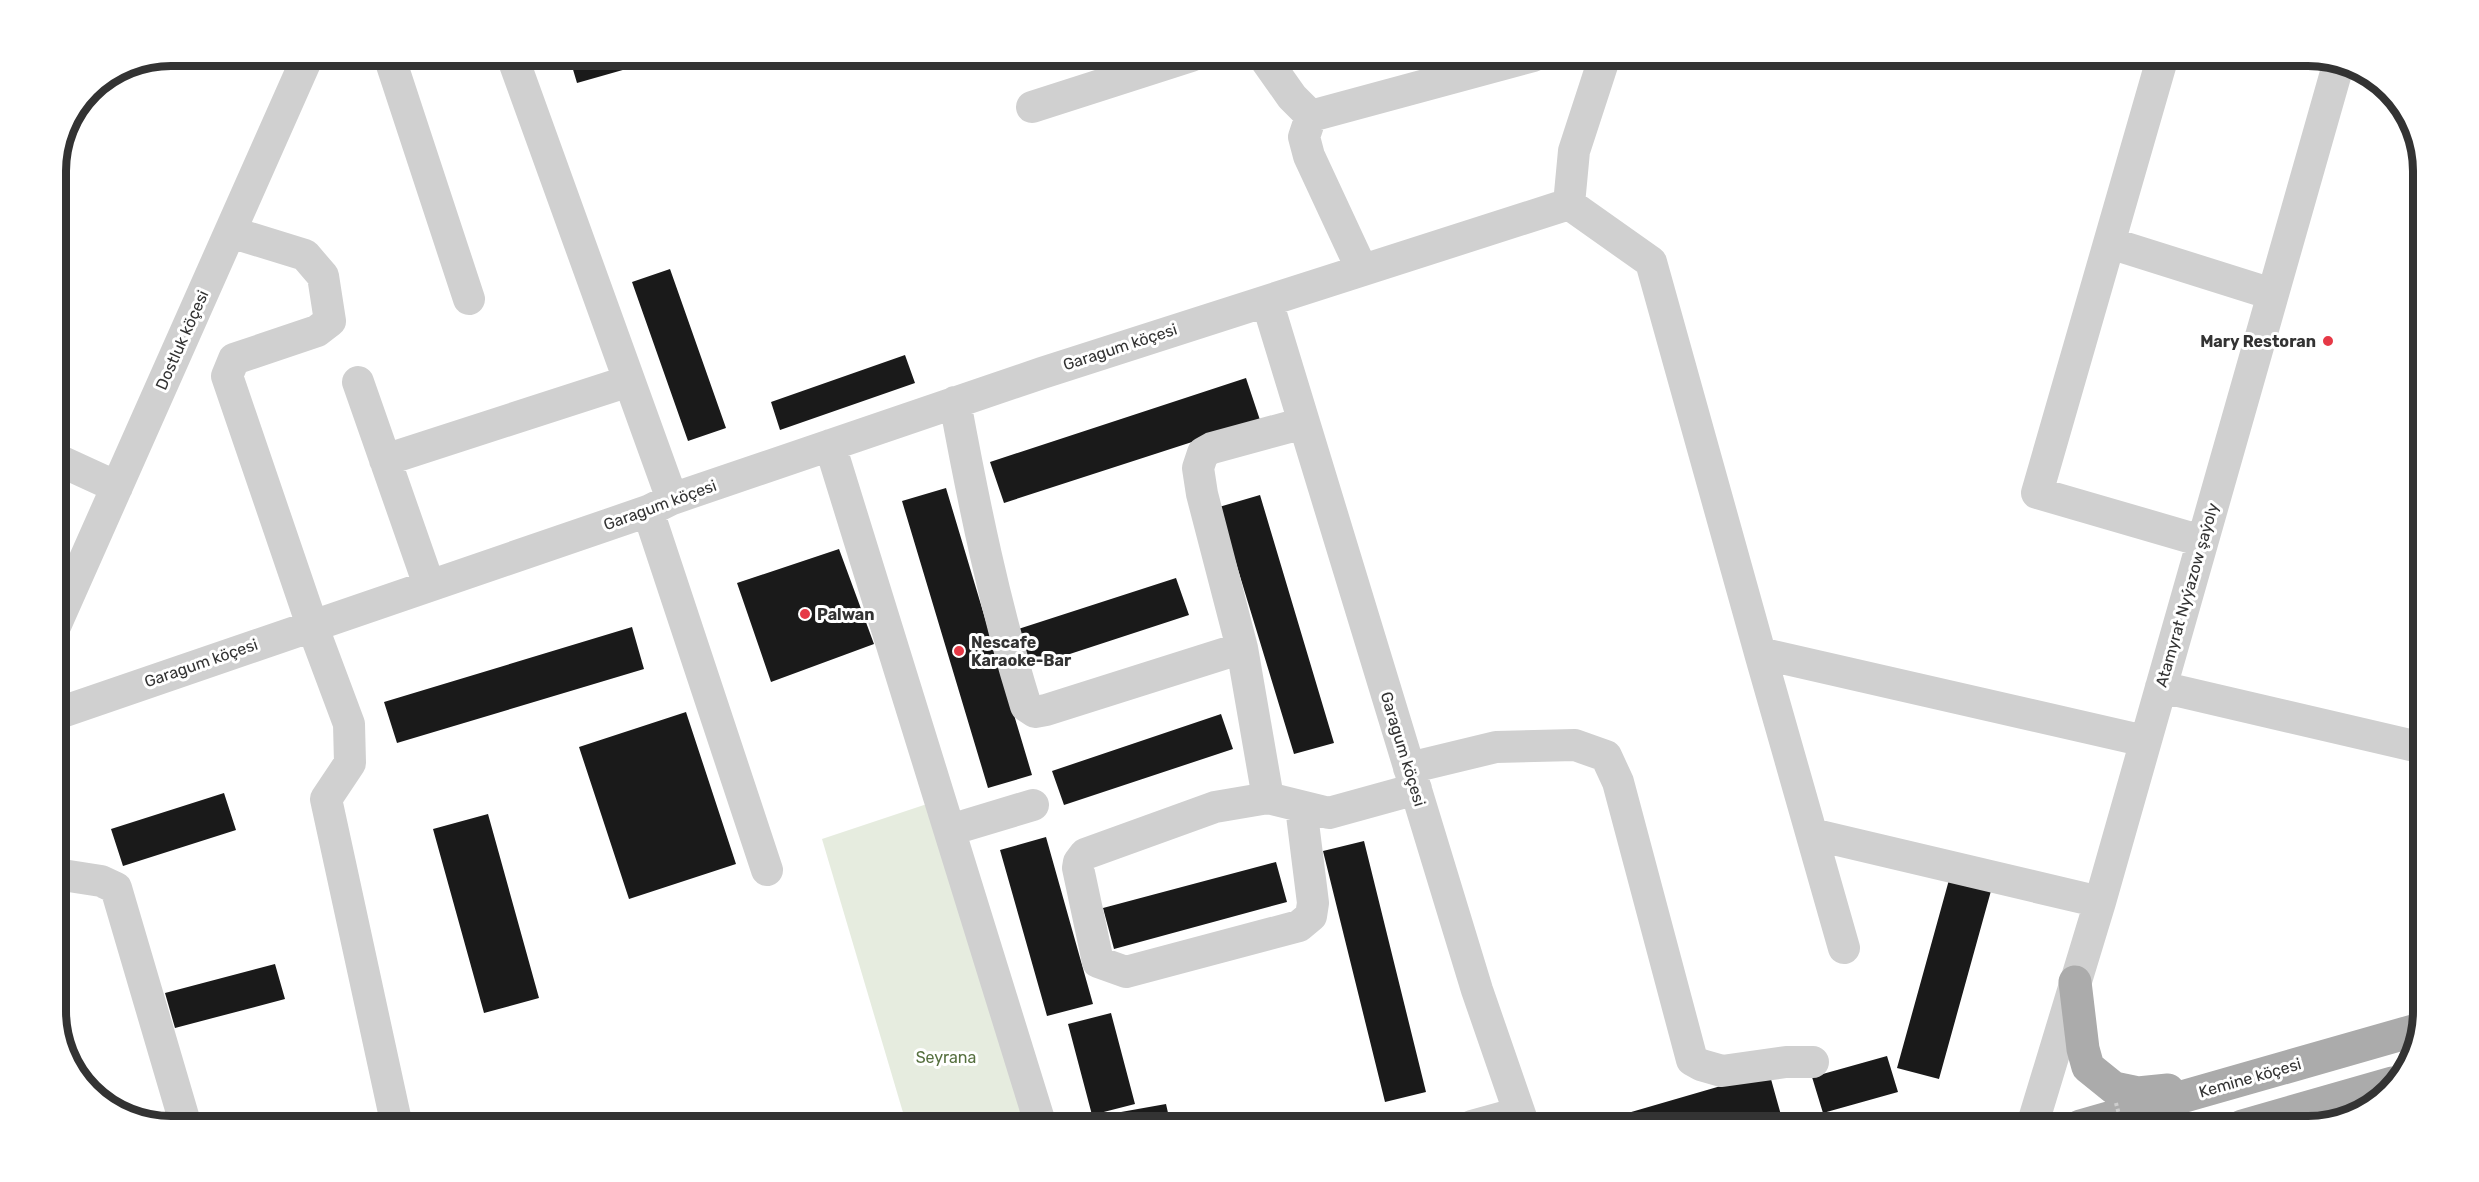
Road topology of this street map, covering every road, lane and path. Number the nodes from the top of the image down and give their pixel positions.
1 (304, 66) edge
2 (392, 66) edge
3 (516, 66) edge
4 (1160, 66) edge
5 (1270, 66) edge
6 (1496, 66) edge
7 (1602, 66) edge
8 (2160, 66) edge
9 (2337, 71) edge
10 (1032, 107) dead end
11 (1311, 116) junction
12 (1569, 204) junction
13 (230, 232) junction
14 (2110, 243) junction
15 (1362, 270) junction
16 (2272, 294) junction
17 (469, 299) dead end
18 (1267, 301) junction
19 (630, 381) junction
20 (358, 382) dead end
21 (955, 402) junction
22 (1304, 423) junction
23 (830, 445) junction
24 (386, 460) junction
25 (66, 464) edge
26 (117, 487) junction
27 (660, 505) junction
28 (2202, 541) junction
29 (429, 585) junction
30 (66, 602) edge
31 (312, 625) junction
32 (1242, 648) junction
33 (1760, 653) junction
34 (2161, 687) junction
35 (66, 711) edge
36 (2145, 741) junction
37 (2413, 746) edge
38 (1412, 779) junction
39 (1268, 798) junction
40 (1032, 805) dead end
41 (1301, 807) junction
42 (950, 830) junction
43 (1812, 834) junction
44 (767, 870) dead end
45 (66, 875) edge
46 (2100, 903) junction
47 (1844, 948) dead end
48 (2074, 982) junction
49 (2411, 1032) edge
50 (1814, 1062) dead end
51 (2380, 1086) edge
52 (2214, 1088) junction
53 (2116, 1103) dead end
54 (183, 1116) edge
55 (395, 1116) edge
56 (1038, 1116) edge
57 (1520, 1116) edge
58 (2035, 1116) edge
59 (2115, 1116) edge
60 (2119, 1116) edge
61 (2277, 1116) edge

1 - 13 street, Dostluk köçesi
2 - 17 street
3 - 19 street
4 - 10 street
5 - 11 street
6 - 11 street
7 - 12 street
8 - 14 street
9 - 16 street, Atamyrat Nyýazow şaýoly
11 - 15 street
12 - 15 street, Garagum köçesi
12 - 33 street
13 - 26 street, Dostluk köçesi
13 - 31 street
14 - 16 street
14 - 28 street
15 - 18 street, Garagum köçesi
16 - 28 street, Atamyrat Nyýazow şaýoly
18 - 21 street, Garagum köçesi
18 - 22 street, Garagum köçesi
19 - 24 street
19 - 27 street
20 - 24 street
21 - 23 street, Garagum köçesi
21 - 32 street
22 - 32 street
22 - 38 street, Garagum köçesi
23 - 27 street, Garagum köçesi
23 - 42 street
24 - 29 street
25 - 26 street
26 - 30 street, Dostluk köçesi
27 - 29 street, Garagum köçesi
27 - 44 street
28 - 34 street, Atamyrat Nyýazow şaýoly
29 - 31 street, Garagum köçesi
31 - 35 street, Garagum köçesi
31 - 55 street
32 - 39 street
33 - 36 street
33 - 43 street
34 - 36 street, Atamyrat Nyýazow şaýoly
34 - 37 street
36 - 46 street, Atamyrat Nyýazow şaýoly
38 - 41 street
38 - 50 street
38 - 57 street, Garagum köçesi
39 - 41 street
39 - 41 street
40 - 42 street
42 - 56 street
43 - 46 street
43 - 47 street
45 - 54 street
46 - 48 street, Atamyrat Nyýazow şaýoly
48 - 52 main road
48 - 58 street, Atamyrat Nyýazow şaýoly
49 - 52 main road, Kemine köçesi
51 - 61 main road
52 - 59 main road, Kemine köçesi
53 - 60 path, bridge

